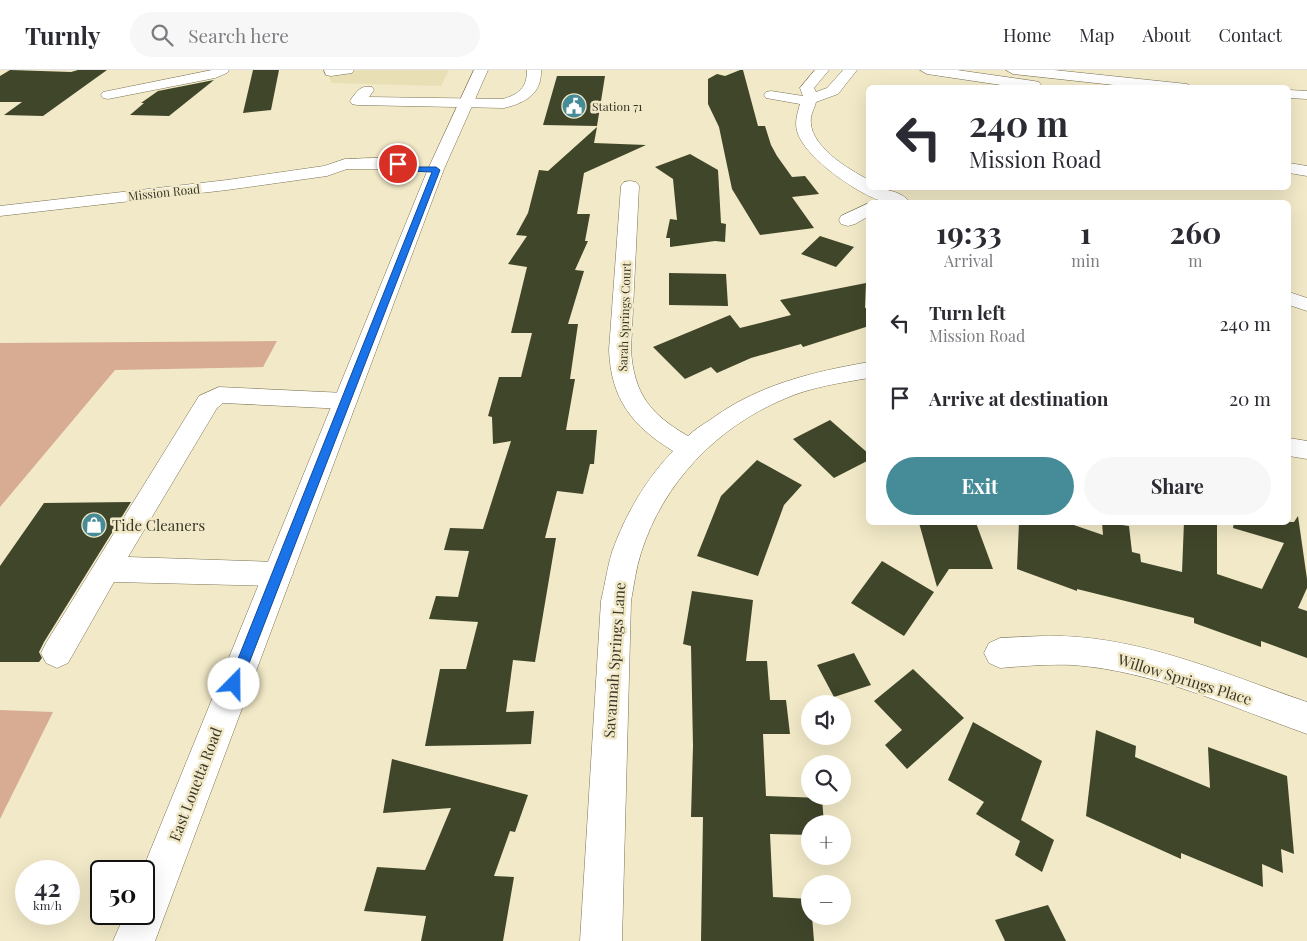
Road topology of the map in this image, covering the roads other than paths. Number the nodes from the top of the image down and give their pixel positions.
1 (222, 70) edge
2 (331, 70) edge
3 (347, 70) edge
4 (481, 70) edge
5 (534, 70) edge
6 (927, 70) edge
7 (1013, 70) edge
8 (819, 73) edge
9 (845, 75) edge
10 (1031, 85) edge
11 (1158, 85) edge
12 (367, 90) dead end
13 (108, 94) dead end
14 (1291, 94) edge
15 (771, 95) dead end
16 (1307, 95) edge
17 (810, 100) junction
18 (465, 104) junction
19 (1291, 108) edge
20 (1307, 109) edge
21 (1291, 168) edge
22 (436, 170) junction
23 (1307, 171) edge
24 (630, 186) dead end
25 (866, 188) edge
26 (870, 190) edge
27 (887, 200) edge
28 (866, 210) edge
29 (0, 211) edge
30 (848, 220) dead end
31 (1291, 299) edge
32 (1307, 305) edge
33 (866, 371) edge
34 (346, 401) junction
35 (1291, 447) edge
36 (690, 449) junction
37 (1307, 450) edge
38 (106, 569) junction
39 (278, 574) junction
40 (57, 653) dead end
41 (1000, 653) dead end
42 (1307, 718) edge
43 (134, 941) edge
44 (600, 941) edge

1 - 13 street
2 - 3 street
4 - 18 street, East Louetta Road
5 - 18 street
6 - 10 street
7 - 11 street
8 - 9 street
8 - 17 street
9 - 17 street
12 - 18 street
14 - 16 street
15 - 17 street
17 - 25 street
18 - 22 street, East Louetta Road
19 - 20 street
21 - 23 street
22 - 29 street, Mission Road
22 - 34 street, East Louetta Road
24 - 36 street, Sarah Springs Court
26 - 27 street
28 - 30 street
31 - 32 street
33 - 36 street, Savannah Springs Lane
34 - 38 street
34 - 39 street, East Louetta Road
35 - 37 street
36 - 44 street, Savannah Springs Lane
38 - 39 street
38 - 40 street
39 - 43 street, East Louetta Road
41 - 42 street, Willow Springs Place

